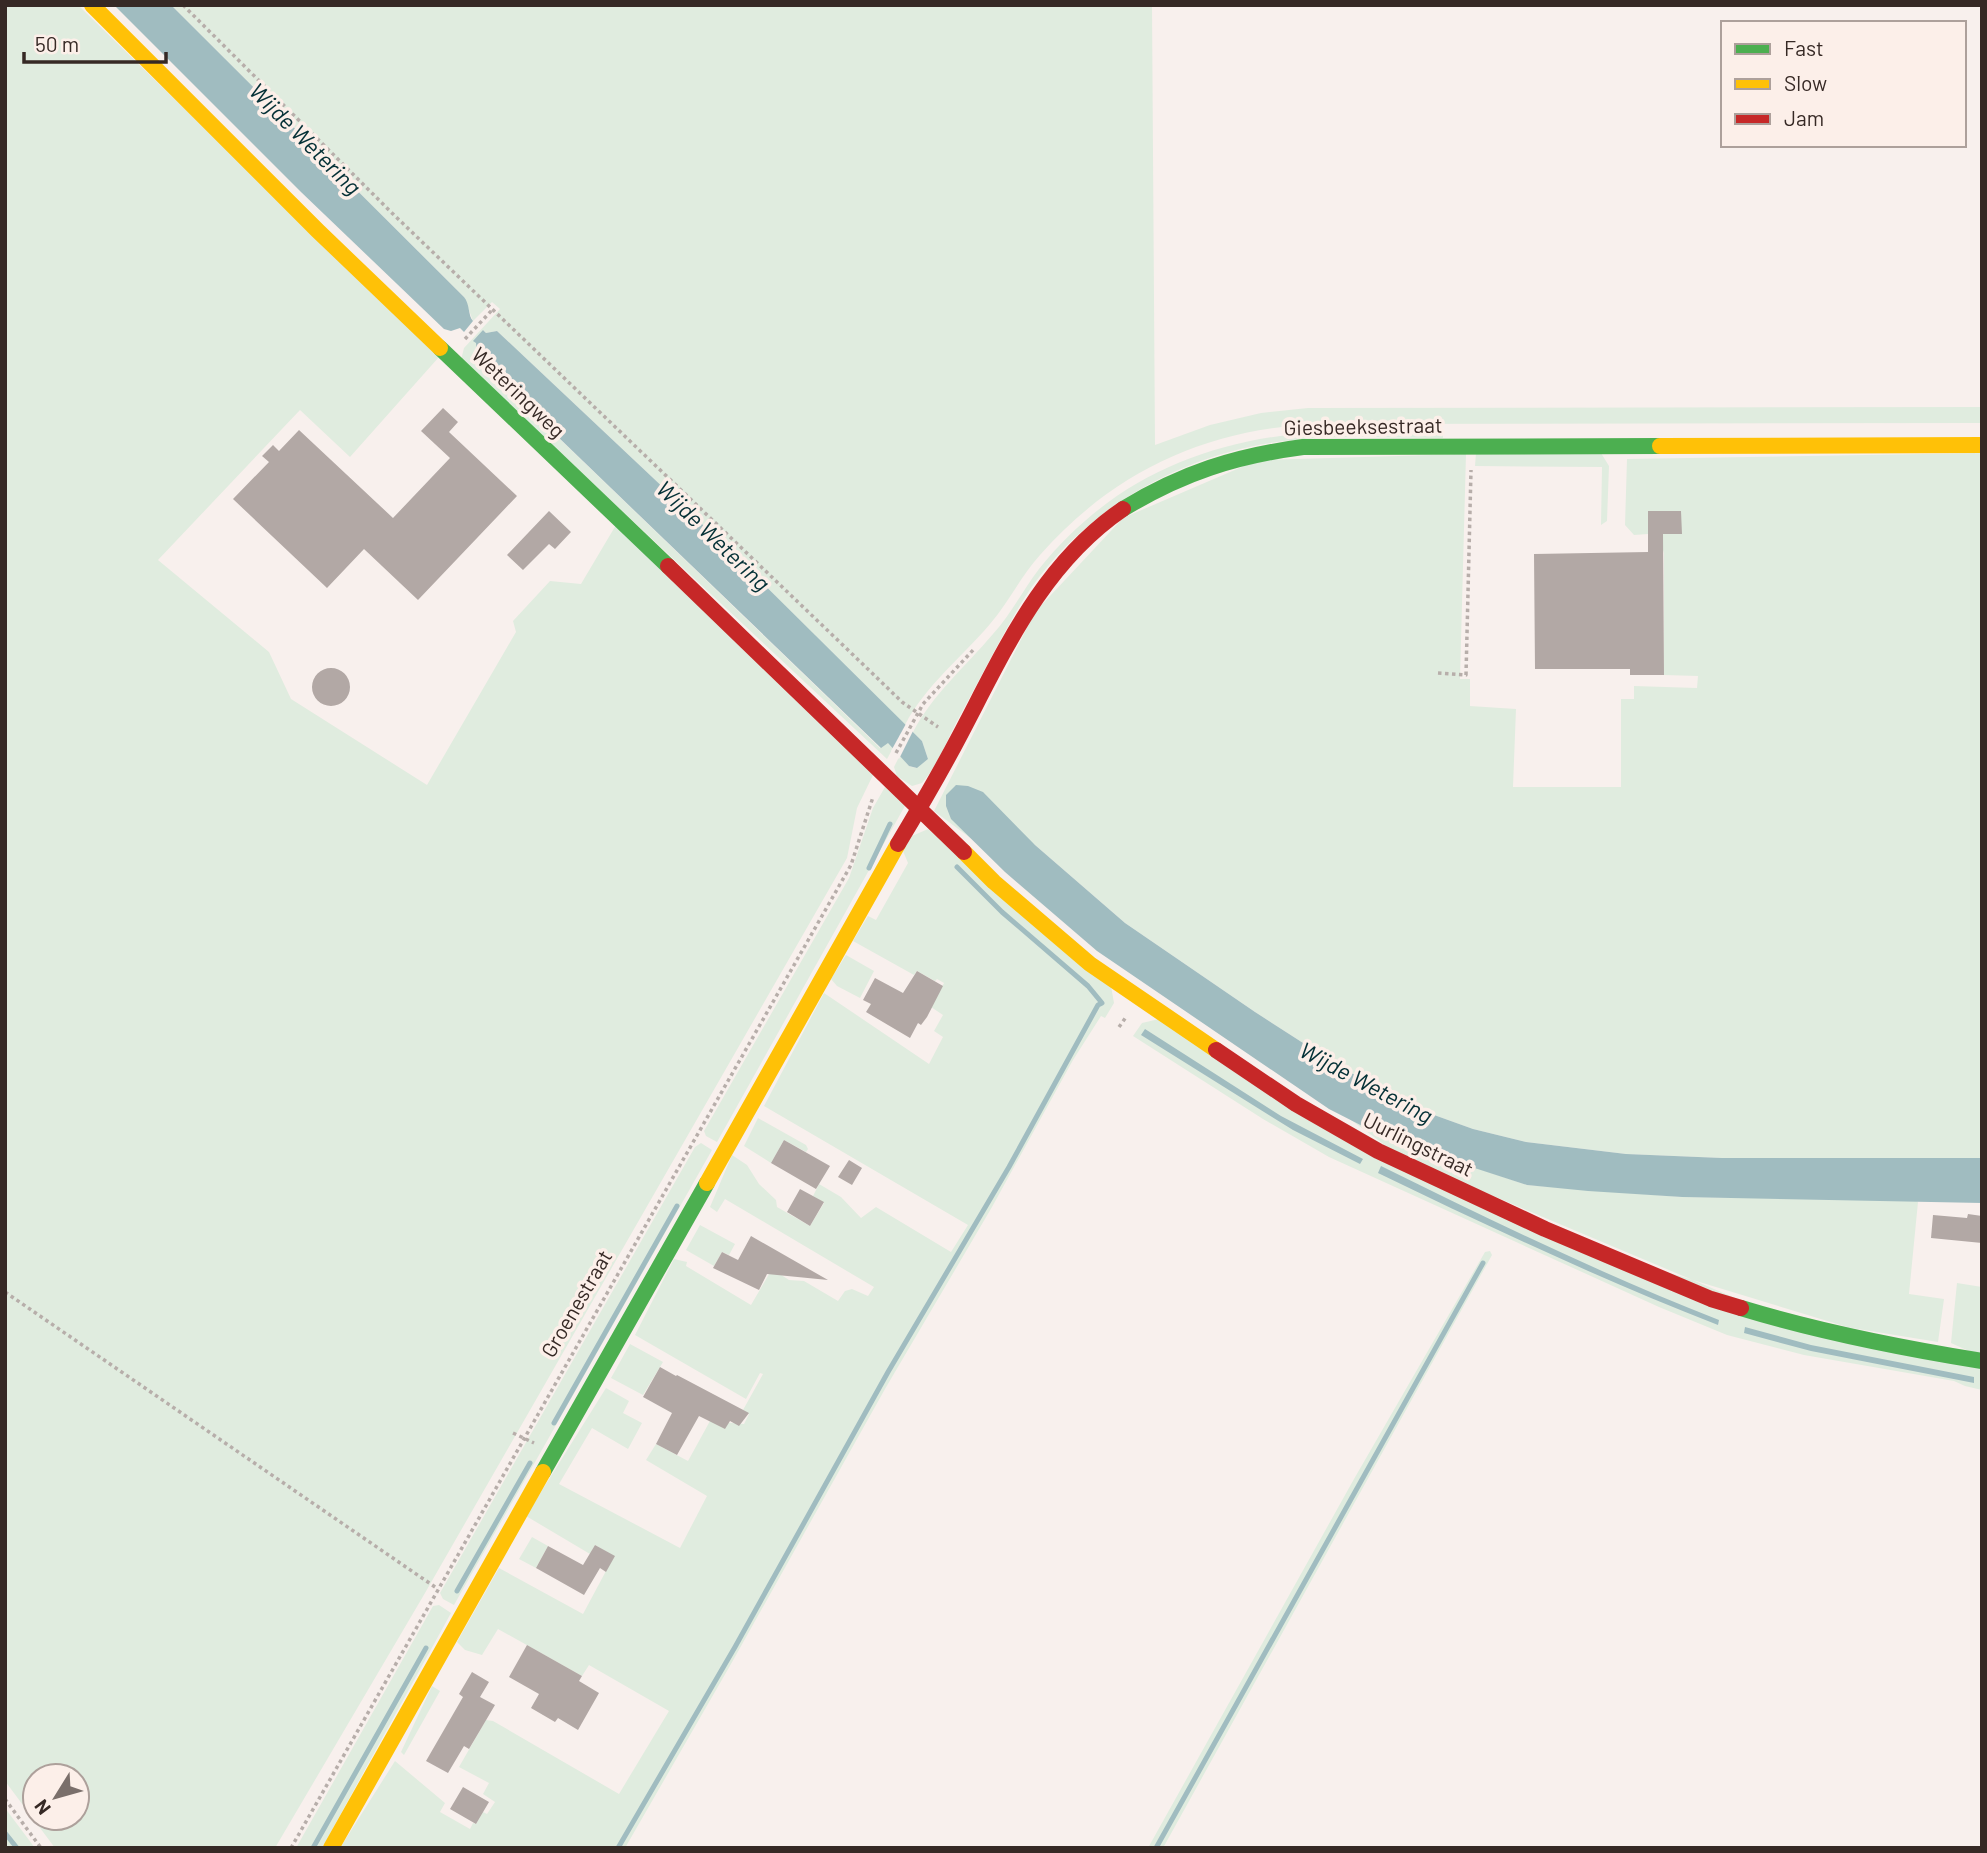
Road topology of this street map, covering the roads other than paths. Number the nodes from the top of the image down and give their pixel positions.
1 (92, 5) edge
2 (1982, 445) edge
3 (919, 807) junction
4 (1982, 1361) edge
5 (331, 1848) edge

1 - 3 street, Weteringweg
2 - 3 street, Giesbeeksestraat
3 - 4 street, Uurlingstraat
3 - 5 street

